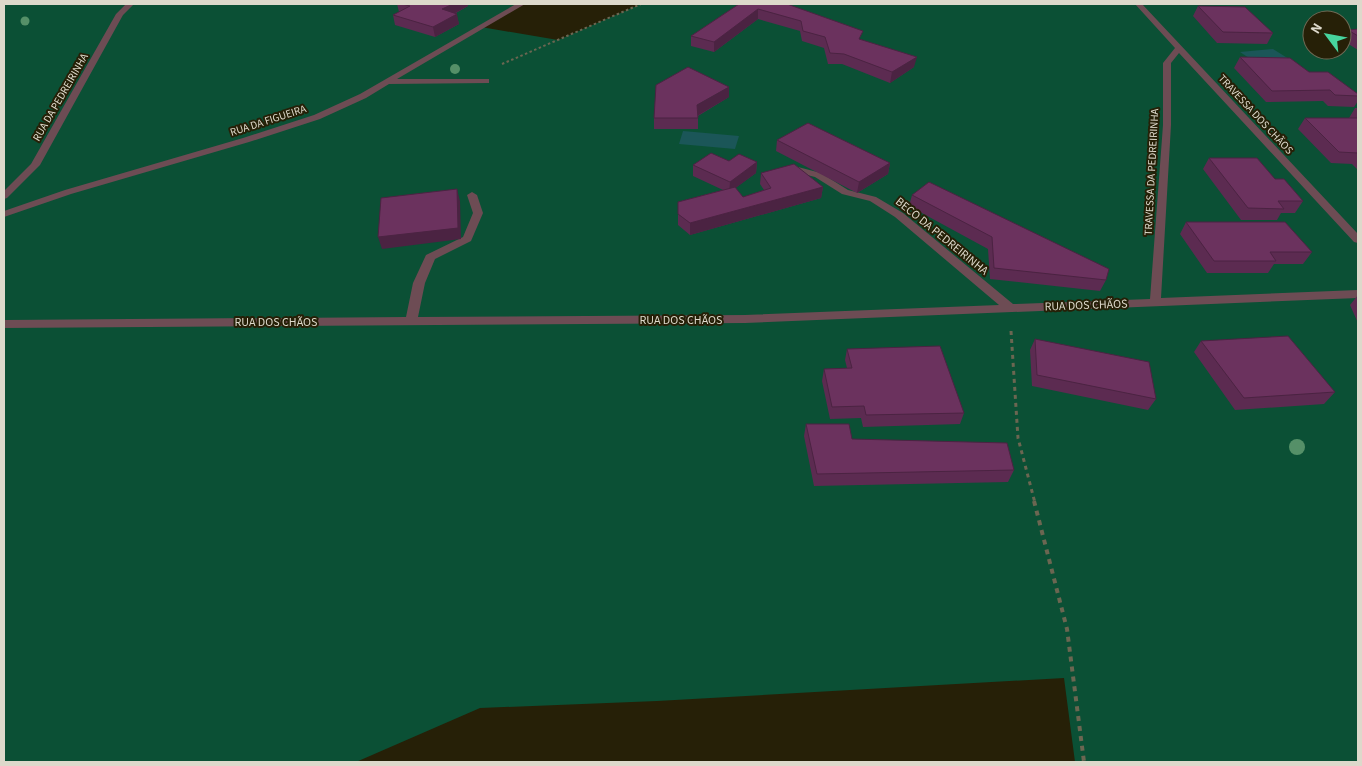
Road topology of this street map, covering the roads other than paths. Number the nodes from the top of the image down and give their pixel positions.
1 (130, 4) edge
2 (521, 4) edge
3 (1138, 4) edge
4 (1180, 48) junction
5 (486, 81) dead end
6 (386, 82) junction
7 (798, 170) edge
8 (472, 195) dead end
9 (4, 196) edge
10 (4, 214) edge
11 (1358, 240) edge
12 (1358, 294) edge
13 (1155, 302) junction
14 (1010, 308) junction
15 (411, 321) junction
16 (4, 324) edge

1 - 9 street, RUA DA PEDREIRINHA
2 - 6 street, RUA DA FIGUEIRA
3 - 4 street, TRAVESSA DOS CHÃOS
4 - 11 street, TRAVESSA DOS CHÃOS
4 - 13 street, TRAVESSA DA PEDREIRINHA
5 - 6 street
6 - 10 street, RUA DA FIGUEIRA
7 - 14 street, BECO DA PEDREIRINHA
8 - 15 street
12 - 13 street, RUA DOS CHÃOS
13 - 14 street, RUA DOS CHÃOS
14 - 15 street, RUA DOS CHÃOS
15 - 16 street, RUA DOS CHÃOS

